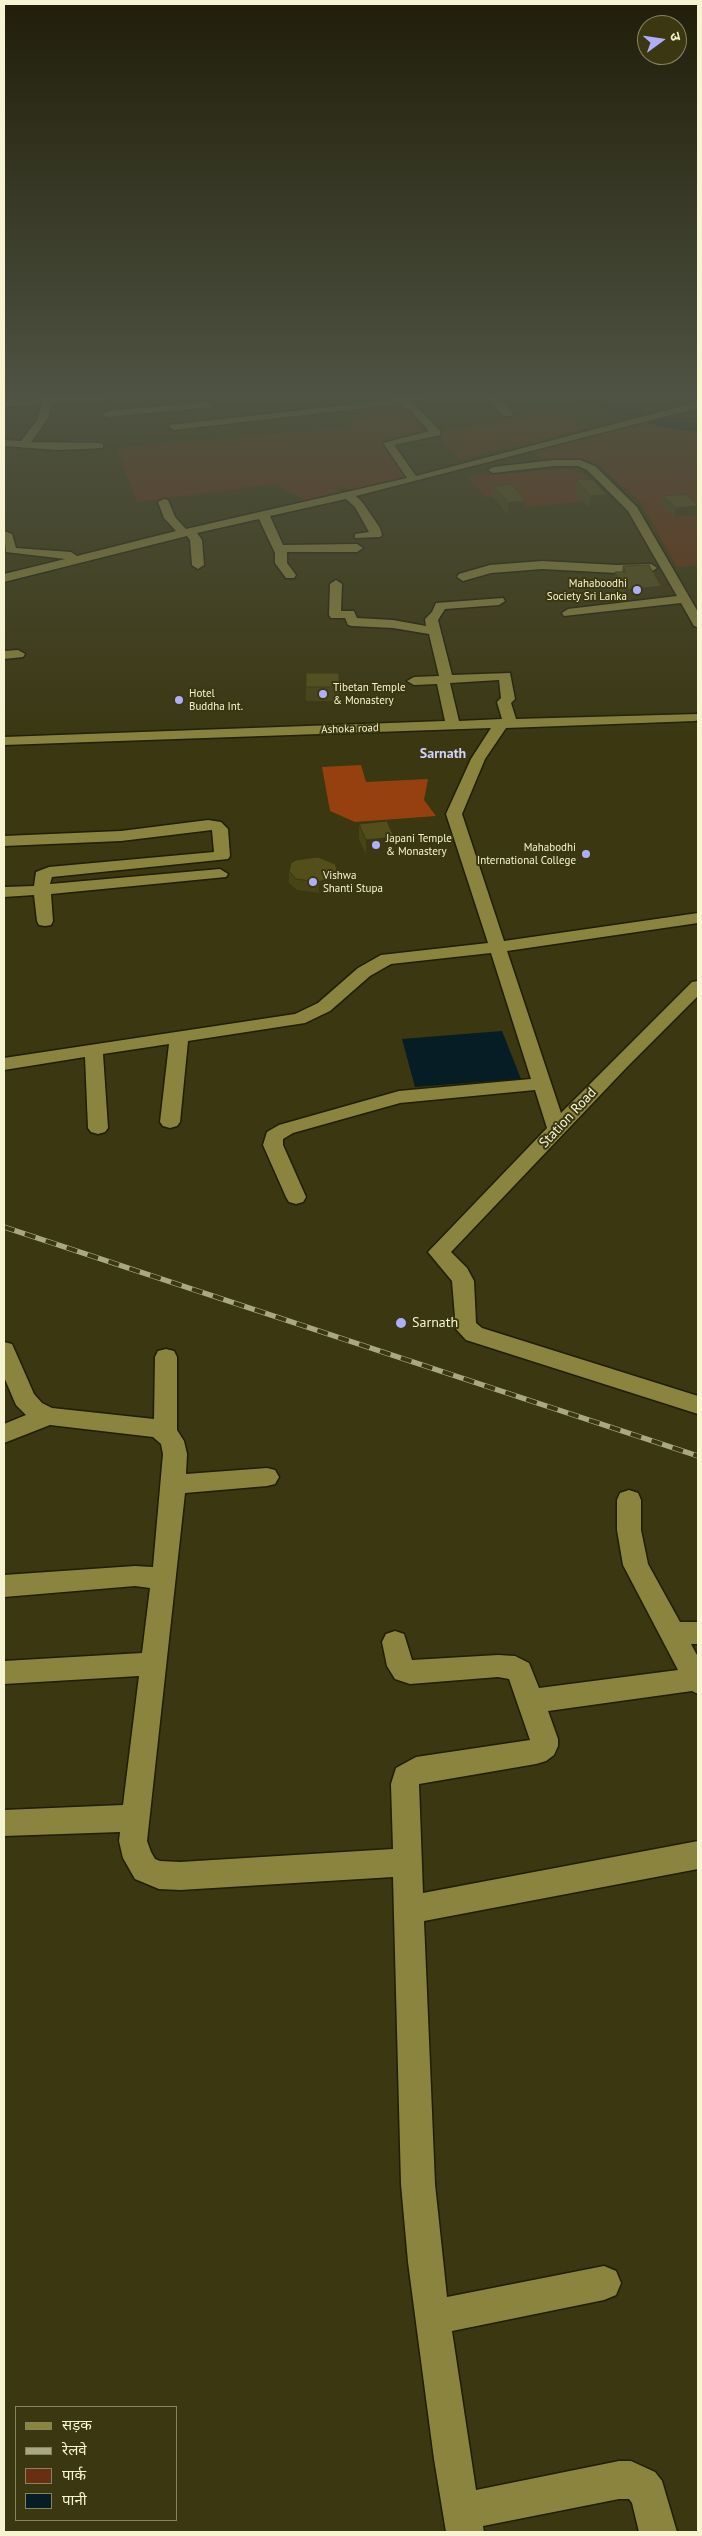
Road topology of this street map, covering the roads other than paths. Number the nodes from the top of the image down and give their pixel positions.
1 (168, 511) edge
2 (275, 511) edge
3 (363, 511) edge
4 (634, 511) edge
5 (263, 514) junction
6 (187, 532) junction
7 (4, 534) edge
8 (359, 536) dead end
9 (357, 548) dead end
10 (279, 549) junction
11 (84, 558) junction
12 (198, 565) dead end
13 (667, 567) junction
14 (290, 575) dead end
15 (463, 577) dead end
16 (4, 578) edge
17 (336, 584) dead end
18 (685, 599) junction
19 (499, 601) dead end
20 (568, 613) dead end
21 (698, 623) edge
22 (435, 631) junction
23 (18, 654) dead end
24 (4, 655) edge
25 (446, 680) junction
26 (414, 681) dead end
27 (697, 714) edge
28 (506, 724) junction
29 (453, 726) junction
30 (4, 741) edge
31 (4, 841) edge
32 (220, 874) dead end
33 (42, 890) junction
34 (4, 892) edge
35 (698, 918) edge
36 (45, 921) dead end
37 (497, 947) junction
38 (698, 986) edge
39 (179, 1039) junction
40 (94, 1052) junction
41 (4, 1064) edge
42 (542, 1084) junction
43 (170, 1122) dead end
44 (98, 1128) dead end
45 (557, 1130) junction
46 (296, 1197) dead end
47 (4, 1350) edge
48 (166, 1357) dead end
49 (698, 1405) edge
50 (48, 1416) junction
51 (165, 1432) junction
52 (4, 1434) edge
53 (267, 1477) dead end
54 (173, 1484) junction
55 (629, 1500) dead end
56 (164, 1578) junction
57 (4, 1586) edge
58 (672, 1633) junction
59 (698, 1633) edge
60 (395, 1642) dead end
61 (154, 1664) junction
62 (4, 1672) edge
63 (697, 1680) edge
64 (532, 1701) junction
65 (135, 1818) junction
66 (4, 1823) edge
67 (698, 1855) edge
68 (407, 1862) junction
69 (409, 1910) junction
70 (604, 2283) dead end
71 (433, 2317) junction
72 (463, 2522) edge
73 (658, 2532) edge

1 - 6 street
2 - 5 street
3 - 8 street
4 - 13 street
5 - 6 street
5 - 10 street
6 - 11 street
6 - 12 street
7 - 11 street
9 - 10 street
10 - 14 street
11 - 16 street
13 - 15 street
13 - 18 street
17 - 22 street
18 - 20 street
18 - 21 street
19 - 22 street
22 - 25 street
23 - 24 street
25 - 26 street
25 - 28 street
25 - 29 street
27 - 28 street, Ashoka road
28 - 29 street, Ashoka road
28 - 37 street
29 - 30 street, Ashoka road
31 - 33 street
32 - 33 street
33 - 34 street
33 - 36 street
35 - 37 street
37 - 39 street
37 - 42 street
38 - 45 street, Station Road
39 - 40 street
39 - 43 street
40 - 41 street
40 - 44 street
42 - 45 street
42 - 46 street
45 - 49 street, Station Road
47 - 50 street
48 - 51 street
50 - 51 street
50 - 52 street
51 - 54 street
53 - 54 street
54 - 56 street
55 - 58 street
56 - 57 street
56 - 61 street
58 - 59 street
58 - 63 street
60 - 64 street
61 - 62 street
61 - 65 street
63 - 64 street
64 - 68 street
65 - 66 street
65 - 68 street
67 - 69 street
68 - 69 street
69 - 71 street
70 - 71 street
71 - 72 street
72 - 73 street

